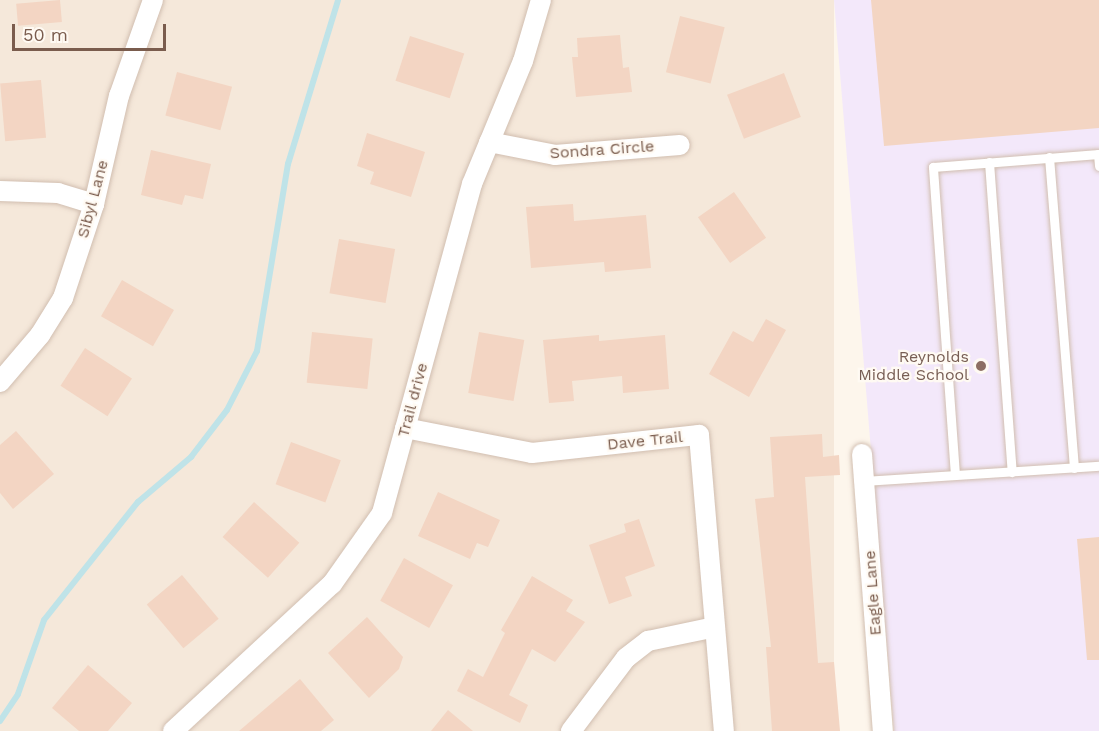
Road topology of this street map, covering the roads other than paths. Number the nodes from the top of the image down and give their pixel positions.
1 (153, 0) edge
2 (541, 0) edge
3 (489, 142) junction
4 (680, 145) dead end
5 (1049, 157) junction
6 (989, 162) junction
7 (1099, 166) edge
8 (0, 191) edge
9 (94, 204) junction
10 (0, 382) edge
11 (405, 428) junction
12 (862, 454) dead end
13 (1099, 466) edge
14 (1074, 468) junction
15 (1012, 472) junction
16 (955, 475) junction
17 (864, 481) junction
18 (715, 627) junction
19 (173, 731) edge
20 (571, 731) edge
21 (724, 731) edge
22 (883, 731) edge

1 - 9 street, Sibyl Lane
2 - 3 street, Trail drive
3 - 4 street, Sondra Circle
3 - 11 street, Trail drive
5 - 6 lane
5 - 7 lane
5 - 14 lane
6 - 15 lane
6 - 16 lane
8 - 9 street
9 - 10 street, Sibyl Lane
11 - 18 street, Dave Trail
11 - 19 street, Trail drive
12 - 17 street, Eagle Lane
13 - 14 lane
14 - 15 lane
15 - 16 lane
16 - 17 lane
17 - 22 street, Eagle Lane
18 - 20 street
18 - 21 street, Dave Trail

